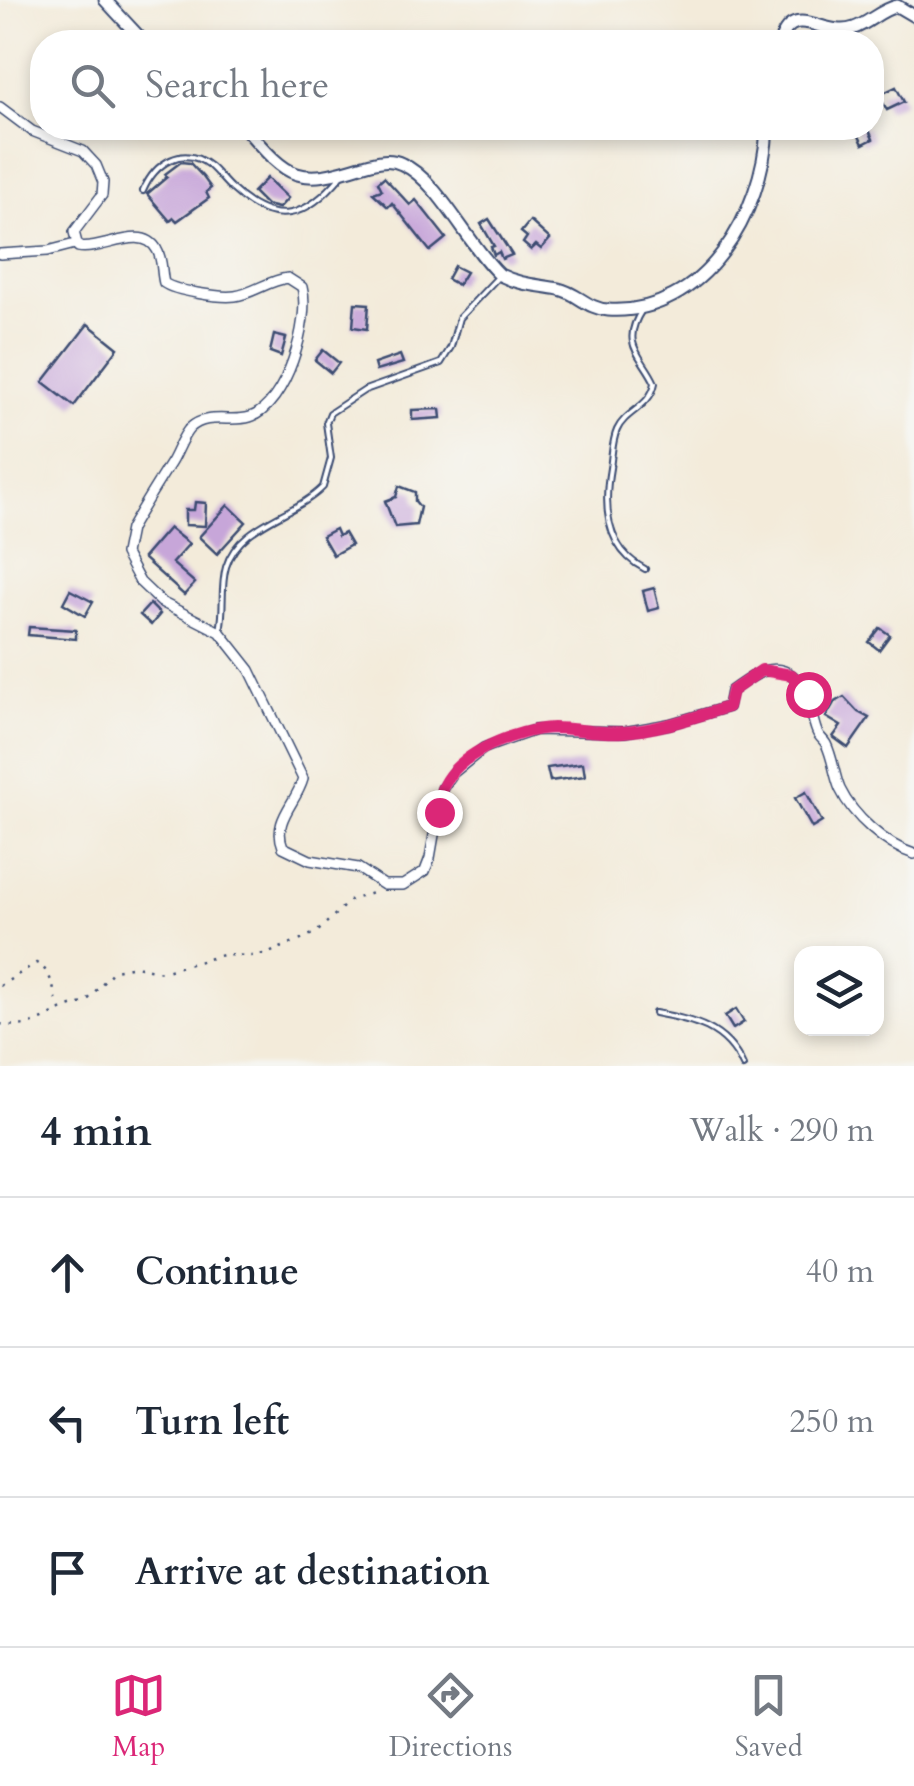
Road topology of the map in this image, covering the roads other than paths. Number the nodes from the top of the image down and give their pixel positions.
1 (105, 0) edge
2 (914, 16) edge
3 (133, 30) edge
4 (785, 30) edge
5 (843, 30) edge
6 (843, 30) edge
7 (0, 108) edge
8 (30, 129) edge
9 (61, 140) edge
10 (255, 140) edge
11 (766, 140) edge
12 (345, 172) junction
13 (143, 190) dead end
14 (76, 244) junction
15 (0, 254) edge
16 (500, 275) junction
17 (645, 306) junction
18 (645, 569) dead end
19 (220, 632) junction
20 (914, 854) edge
21 (655, 1013) dead end
22 (743, 1066) edge

1 - 3 street
2 - 5 street
4 - 6 street
7 - 8 street
9 - 14 street
10 - 12 street
11 - 17 street
12 - 13 lane
12 - 16 street
14 - 15 street
14 - 19 street
16 - 17 street
16 - 19 lane
17 - 18 lane
19 - 20 street
21 - 22 lane

